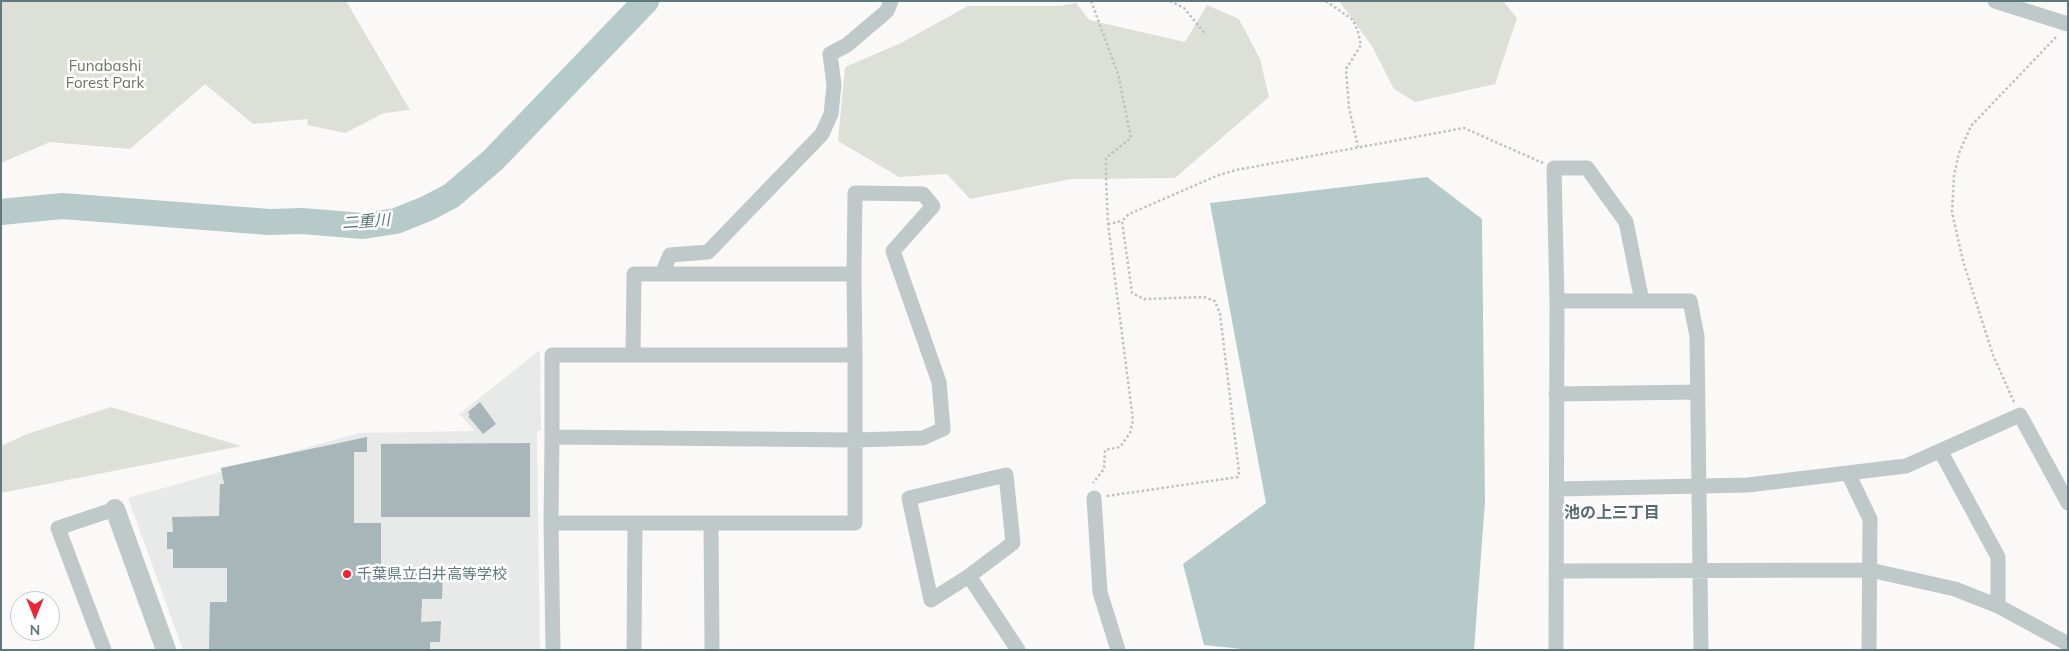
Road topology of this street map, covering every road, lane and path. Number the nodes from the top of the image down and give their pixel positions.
1 (891, 1) edge
2 (1091, 1) edge
3 (1170, 1) edge
4 (1326, 1) edge
5 (1994, 1) edge
6 (2064, 28) edge
7 (1206, 35) dead end
8 (1358, 147) junction
9 (1554, 168) junction
10 (1122, 221) junction
11 (1108, 224) junction
12 (662, 274) junction
13 (854, 274) junction
14 (1557, 301) junction
15 (1642, 301) junction
16 (633, 355) junction
17 (855, 355) junction
18 (1698, 392) junction
19 (1556, 394) junction
20 (2020, 415) junction
21 (552, 437) junction
22 (854, 440) junction
23 (1941, 452) junction
24 (1848, 473) junction
25 (1701, 486) junction
26 (1557, 489) junction
27 (1094, 498) junction
28 (2068, 503) edge
29 (115, 509) joint
30 (551, 522) junction
31 (635, 522) junction
32 (711, 522) junction
33 (1701, 569) junction
34 (1870, 570) junction
35 (1557, 571) junction
36 (969, 576) junction
37 (1998, 606) junction
38 (2068, 644) edge
39 (104, 650) edge
40 (166, 650) edge
41 (553, 650) edge
42 (634, 650) edge
43 (712, 650) edge
44 (1018, 650) edge
45 (1118, 650) edge
46 (1556, 650) edge
47 (1701, 650) edge
48 (1869, 650) edge

1 - 12 street
2 - 11 path
3 - 7 path
4 - 8 path
5 - 6 street
6 - 20 path
8 - 9 path
8 - 10 path
9 - 14 street
9 - 15 street
10 - 11 path
10 - 27 path
11 - 27 path
12 - 13 street
12 - 16 street
13 - 17 street
13 - 22 street
14 - 15 street
14 - 19 street
15 - 18 street
16 - 17 street
16 - 21 street
17 - 22 street
18 - 19 street
18 - 25 street
19 - 26 street
20 - 23 street
20 - 28 street
21 - 22 street
21 - 30 street
22 - 32 street
23 - 24 street
23 - 37 street
24 - 25 street
24 - 34 street
25 - 26 street
25 - 33 street
26 - 35 street
27 - 45 street
29 - 39 street
29 - 40 street
30 - 31 street
30 - 41 street
31 - 32 street
31 - 42 street
32 - 43 street
33 - 34 street
33 - 35 street
33 - 47 street
34 - 37 street
34 - 48 street
35 - 46 street
36 - 36 street
36 - 44 street
37 - 38 street

